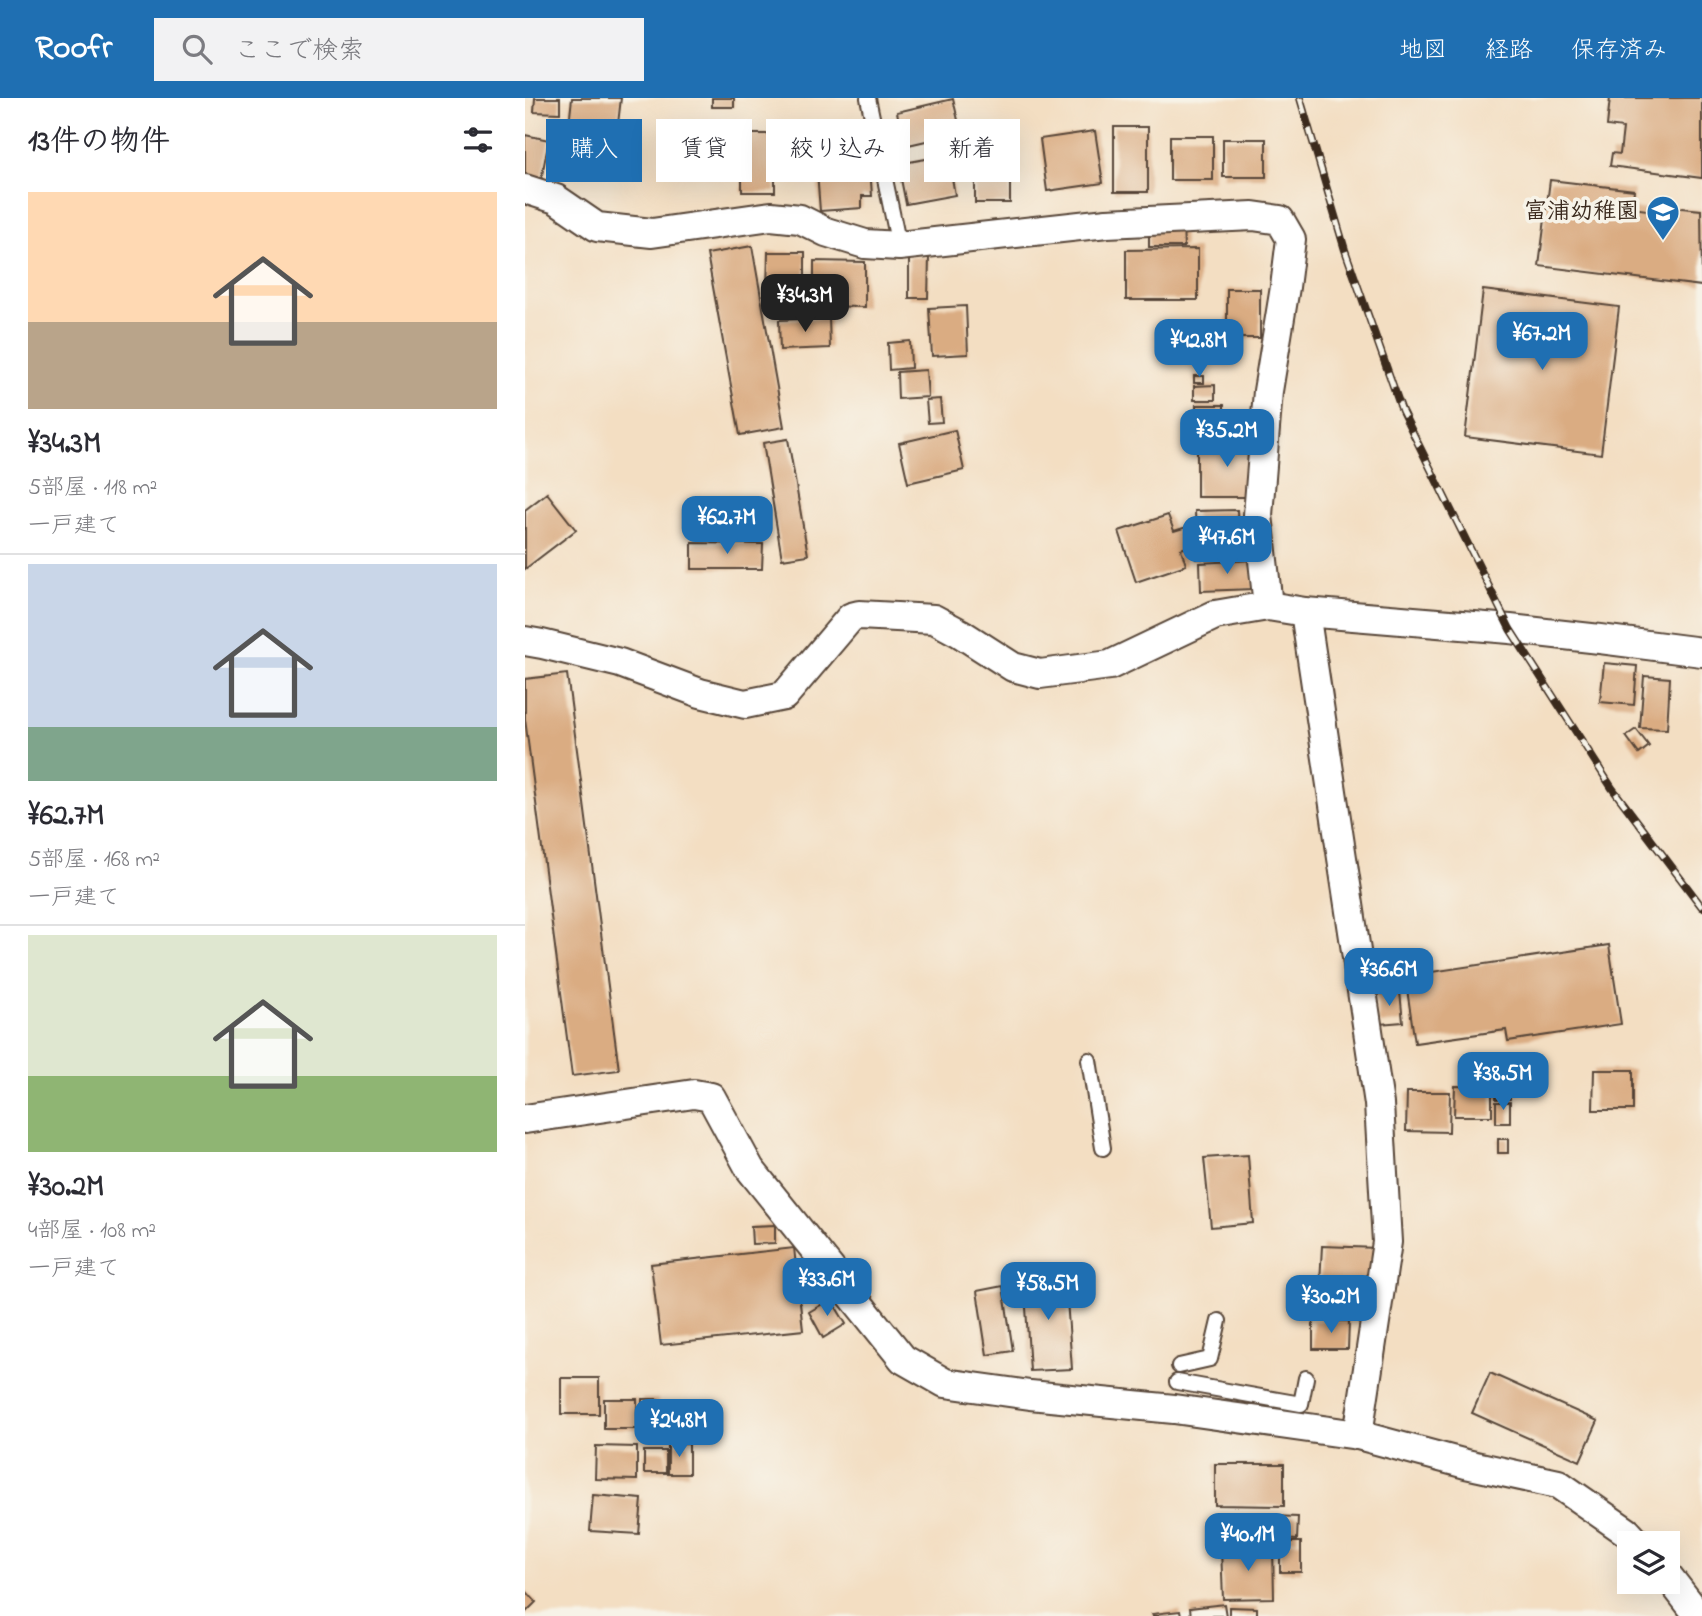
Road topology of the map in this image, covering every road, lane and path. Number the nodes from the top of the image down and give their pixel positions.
1 (868, 98) edge
2 (525, 189) edge
3 (899, 246) junction
4 (1268, 606) junction
5 (1305, 612) junction
6 (525, 641) edge
7 (1702, 652) edge
8 (1089, 1060) dead end
9 (525, 1119) edge
10 (1103, 1147) dead end
11 (1219, 1321) dead end
12 (1179, 1366) dead end
13 (1307, 1378) dead end
14 (1177, 1381) dead end
15 (1359, 1435) junction
16 (1626, 1531) edge
17 (1680, 1591) edge
18 (1699, 1616) edge

1 - 3 lane
2 - 3 street
3 - 4 street
4 - 5 street
4 - 6 street
5 - 7 street
5 - 15 street
8 - 10 lane
9 - 15 street
11 - 12 lane
13 - 14 lane
15 - 16 street
17 - 18 street

